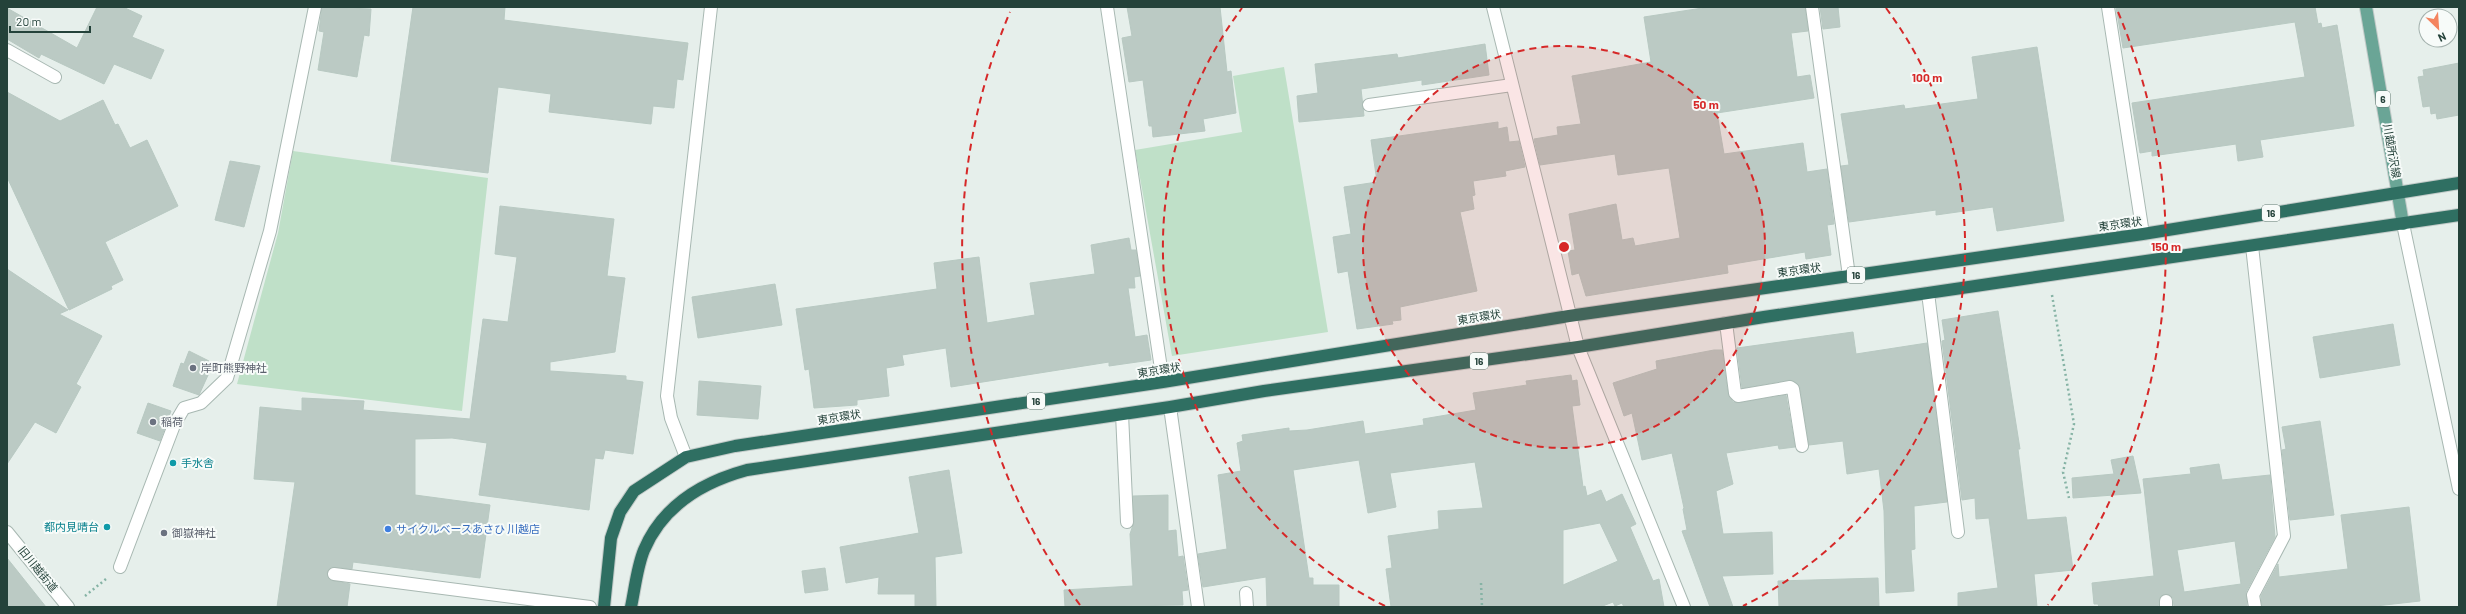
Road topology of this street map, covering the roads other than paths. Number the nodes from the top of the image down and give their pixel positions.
1 (315, 7) edge
2 (711, 7) edge
3 (1107, 7) edge
4 (1493, 7) edge
5 (1812, 7) edge
6 (2108, 7) edge
7 (2366, 7) edge
8 (7, 50) edge
9 (55, 77) dead end
10 (1512, 85) junction
11 (1369, 105) dead end
12 (2459, 183) edge
13 (2399, 192) junction
14 (2459, 215) edge
15 (2403, 224) junction
16 (2143, 234) junction
17 (2252, 246) junction
18 (1850, 276) junction
19 (1928, 293) junction
20 (1569, 316) junction
21 (1726, 323) junction
22 (1578, 347) junction
23 (1163, 382) junction
24 (1170, 408) junction
25 (1122, 414) junction
26 (1802, 446) dead end
27 (686, 457) junction
28 (2459, 489) edge
29 (1127, 522) dead end
30 (7, 532) edge
31 (1958, 532) dead end
32 (120, 567) road end
33 (334, 574) dead end
34 (1246, 593) dead end
35 (68, 607) edge
36 (590, 607) edge
37 (604, 607) edge
38 (632, 607) edge
39 (1198, 607) edge
40 (1246, 607) edge
41 (1684, 607) edge
42 (2255, 607) edge

1 - 32 street
2 - 27 street
3 - 23 street
4 - 10 street
5 - 18 street
6 - 16 street
7 - 13 main road, 川越所沢線 / 6
8 - 9 street
10 - 11 street
10 - 20 street
12 - 13 highway, 東京環状 / 16
13 - 15 main road, 川越所沢線 / 6
13 - 16 highway, 東京環状 / 16
14 - 15 highway, 16
15 - 17 highway, 16
15 - 28 street
16 - 18 highway, 東京環状 / 16
17 - 19 highway, 16
17 - 42 street
18 - 20 highway, 東京環状 / 16
19 - 21 highway, 16
19 - 31 street
20 - 22 street
20 - 23 highway, 東京環状 / 16
21 - 22 highway, 16
21 - 26 street
22 - 24 highway, 16
22 - 41 street
23 - 27 highway, 東京環状 / 16
24 - 25 highway, 16
24 - 39 street
25 - 29 street
25 - 38 highway, 16
27 - 37 highway, 東京環状 / 16
30 - 35 street, 旧川越街道
33 - 36 street
34 - 40 street

